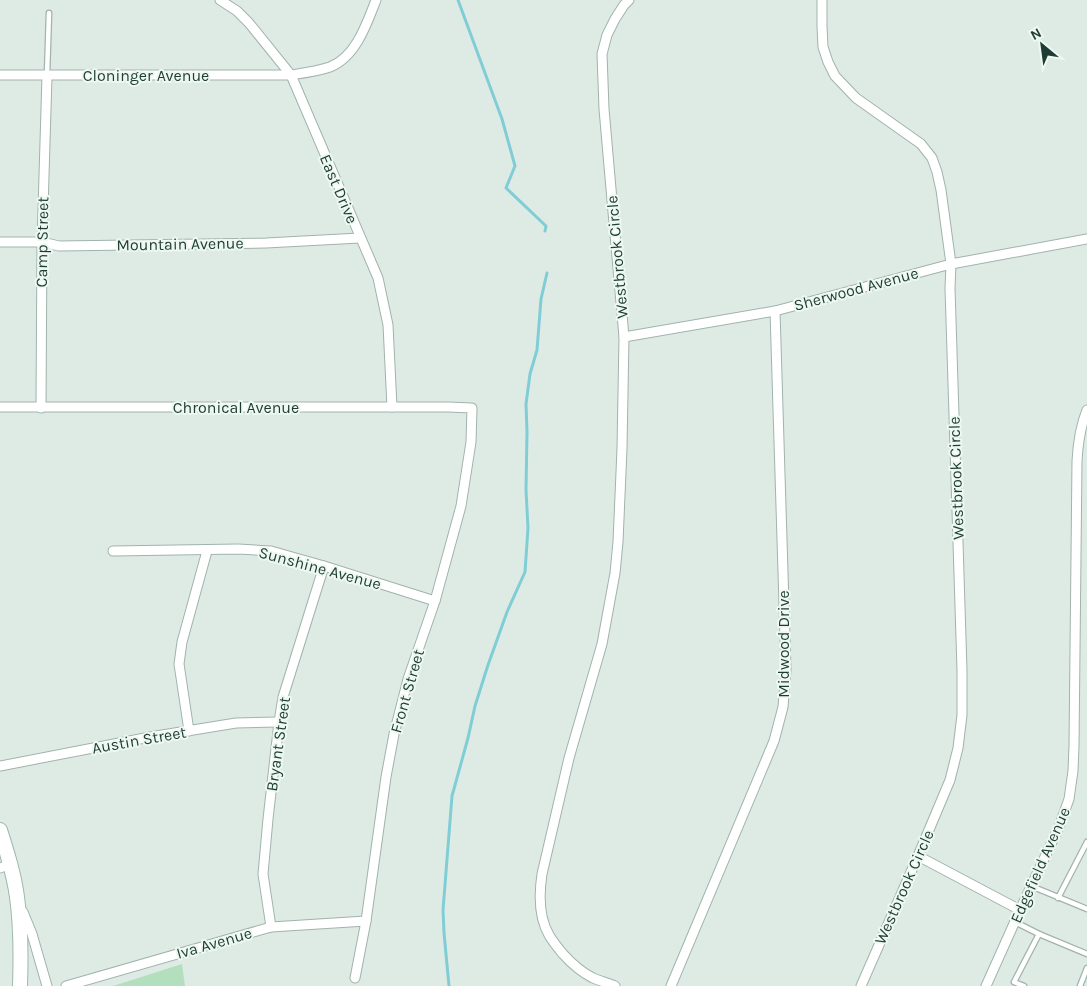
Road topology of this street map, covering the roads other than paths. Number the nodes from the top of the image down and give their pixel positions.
1 (220, 0) edge
2 (376, 0) edge
3 (628, 0) edge
4 (822, 0) edge
5 (50, 13) dead end
6 (0, 75) edge
7 (291, 75) junction
8 (47, 76) junction
9 (360, 238) junction
10 (1087, 239) edge
11 (0, 242) edge
12 (42, 242) junction
13 (951, 264) junction
14 (774, 311) junction
15 (624, 337) junction
16 (0, 407) edge
17 (392, 407) junction
18 (40, 408) junction
19 (472, 408) joint
20 (1087, 410) edge
21 (113, 551) dead end
22 (207, 551) junction
23 (324, 566) junction
24 (435, 601) junction
25 (279, 722) junction
26 (189, 731) junction
27 (0, 766) edge
28 (0, 830) edge
29 (1087, 842) edge
30 (918, 856) junction
31 (5, 866) edge
32 (1031, 886) junction
33 (17, 897) junction
34 (1058, 898) junction
35 (1087, 909) edge
36 (1020, 910) junction
37 (366, 921) junction
38 (1015, 922) junction
39 (271, 927) junction
40 (1039, 934) junction
41 (1087, 954) edge
42 (1087, 968) edge
43 (354, 978) dead end
44 (20, 986) edge
45 (47, 986) edge
46 (66, 986) edge
47 (615, 986) edge
48 (671, 986) edge
49 (861, 986) edge
50 (986, 986) edge
51 (1024, 986) edge
52 (1080, 986) edge

1 - 7 street, East Drive
2 - 7 street, Cloninger Avenue
3 - 15 street, Westbrook Circle
4 - 13 street, Westbrook Circle
5 - 8 lane
6 - 8 street, Cloninger Avenue
7 - 8 street, Cloninger Avenue
7 - 9 street, East Drive
8 - 12 street, Camp Street
9 - 12 street, Mountain Avenue
9 - 17 street, East Drive
10 - 13 street, Sherwood Avenue
11 - 12 street, Mountain Avenue
12 - 18 street, Camp Street
13 - 14 street, Sherwood Avenue
13 - 30 street, Westbrook Circle
14 - 15 street, Sherwood Avenue
14 - 48 street, Midwood Drive
15 - 47 street, Westbrook Circle
16 - 18 street, Chronical Avenue
17 - 18 street, Chronical Avenue
17 - 19 street, Chronical Avenue
19 - 24 street, Front Street
20 - 32 street, Edgefield Avenue
21 - 22 street, Sunshine Avenue
22 - 23 street, Sunshine Avenue
22 - 26 street
23 - 24 street, Sunshine Avenue
23 - 25 street, Bryant Street
24 - 37 street, Front Street
25 - 26 street, Austin Street
25 - 39 street, Bryant Street
26 - 27 street, Austin Street
28 - 31 main road
29 - 34 lane
30 - 36 street
30 - 49 street, Westbrook Circle
31 - 33 main road
32 - 34 lane
32 - 36 street, Edgefield Avenue
33 - 44 main road
33 - 45 street
34 - 35 lane
36 - 38 street, Edgefield Avenue
37 - 39 street, Iva Avenue
37 - 43 street, Front Street
38 - 40 lane
38 - 50 street, Edgefield Avenue
39 - 46 street, Iva Avenue
40 - 41 lane
40 - 51 lane
42 - 52 lane

